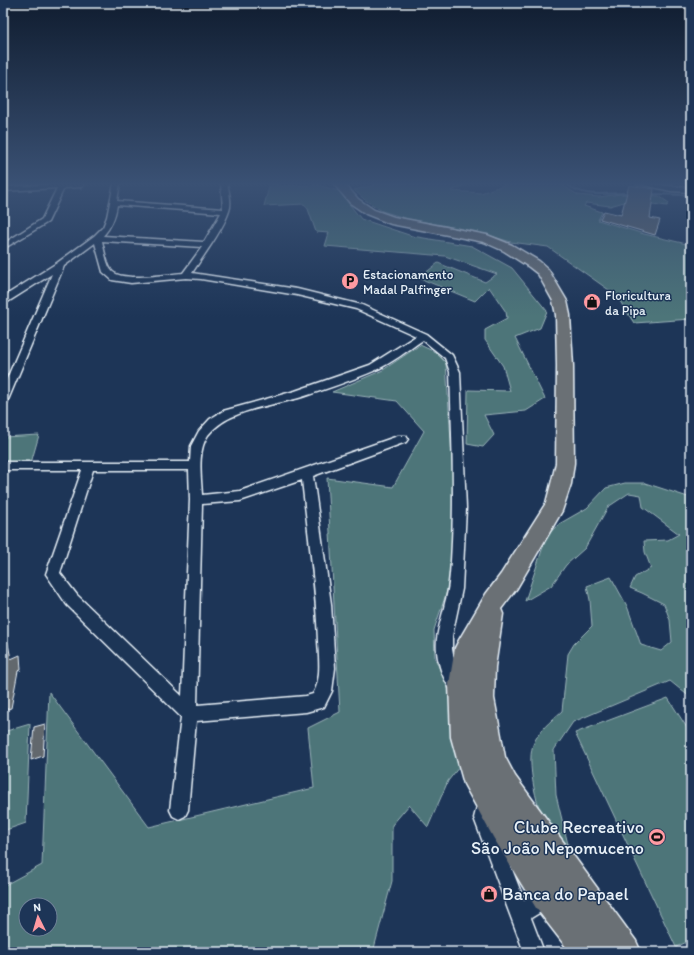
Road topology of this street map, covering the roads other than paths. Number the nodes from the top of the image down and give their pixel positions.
1 (33, 228) edge
2 (106, 228) edge
3 (217, 228) edge
4 (432, 228) edge
5 (97, 238) junction
6 (207, 245) junction
7 (3, 247) edge
8 (60, 265) junction
9 (186, 275) junction
10 (3, 301) edge
11 (423, 336) junction
12 (4, 393) edge
13 (402, 439) dead end
14 (3, 466) edge
15 (89, 466) junction
16 (195, 466) junction
17 (307, 473) junction
18 (196, 500) junction
19 (473, 701) junction
20 (189, 714) junction
21 (495, 790) junction
22 (179, 810) dead end
23 (547, 897) junction
24 (520, 913) junction
25 (534, 952) edge
26 (590, 952) edge
27 (625, 952) edge

1 - 7 street
2 - 5 street
3 - 6 street
4 - 19 main road
5 - 6 street
5 - 8 street
5 - 9 street
6 - 9 street
8 - 10 street
8 - 12 street
9 - 11 street
11 - 16 street
11 - 19 street
13 - 17 street
14 - 15 street
15 - 16 street
15 - 20 street
16 - 18 street
17 - 18 street
17 - 20 street
18 - 20 street
19 - 21 main road
20 - 22 street
21 - 23 main road
21 - 24 street
21 - 27 main road
23 - 24 street
23 - 26 main road
24 - 25 street

